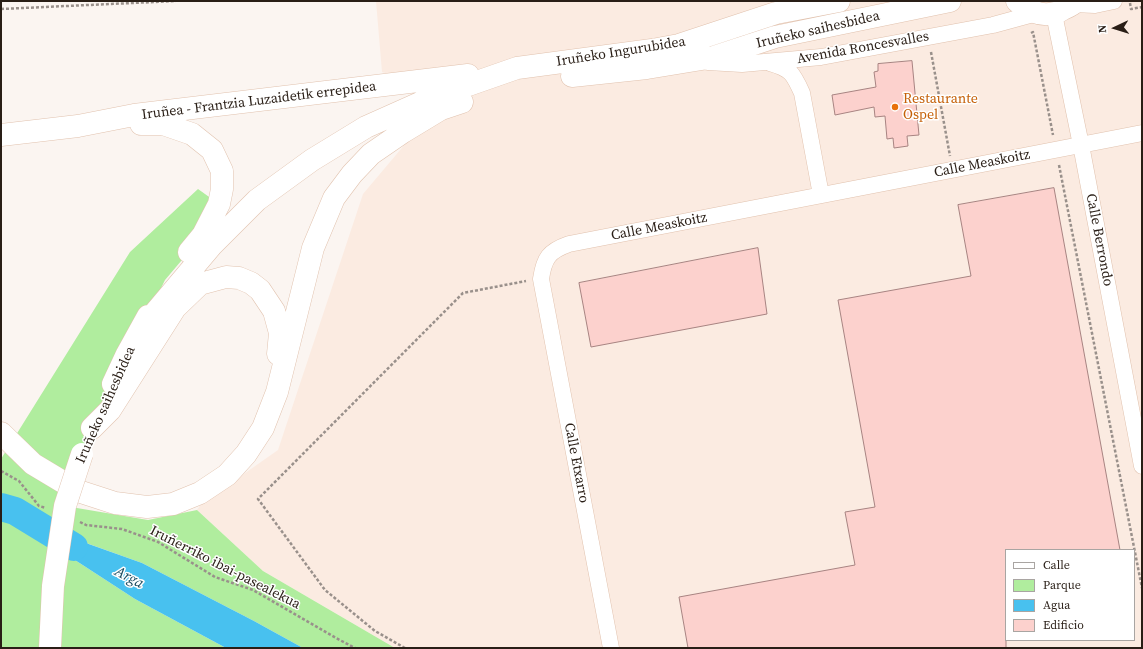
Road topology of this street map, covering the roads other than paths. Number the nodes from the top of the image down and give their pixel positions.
1 (780, 1) edge
2 (839, 1) edge
3 (950, 1) edge
4 (1016, 1) edge
5 (1114, 1) edge
6 (1075, 3) edge
7 (1046, 13) junction
8 (757, 19) junction
9 (686, 61) junction
10 (769, 62) junction
11 (519, 75) junction
12 (78, 126) junction
13 (1142, 133) edge
14 (1, 136) edge
15 (1081, 145) junction
16 (821, 195) junction
17 (541, 279) joint
18 (142, 328) junction
19 (92, 428) junction
20 (1, 433) edge
21 (1142, 466) edge
22 (116, 503) junction
23 (50, 648) edge
24 (611, 648) edge

1 - 8 street
2 - 8 highway, Iruñeko Ingurubidea
3 - 9 highway, Iruñeko saihesbidea
4 - 7 highway
5 - 6 street
6 - 7 highway
7 - 10 street, Avenida Roncesvalles
7 - 15 street, Calle Berrondo
8 - 11 highway, Iruñeko Ingurubidea
9 - 10 street, Avenida Roncesvalles
9 - 11 highway, Iruñeko Ingurubidea
10 - 16 street
11 - 12 highway, Iruñea - Frantzia Luzaidetik errepidea
11 - 18 highway, Iruñeko Ingurubidea
11 - 22 highway
12 - 14 highway, Iruñea - Frantzia Luzaidetik errepidea
12 - 18 highway
13 - 15 street, Calle Measkoitz
15 - 16 street, Calle Measkoitz
15 - 21 street, Calle Berrondo
16 - 17 street, Calle Measkoitz
17 - 24 street, Calle Etxarro
18 - 19 highway, Iruñeko saihesbidea
19 - 22 highway
19 - 23 highway, Iruñeko saihesbidea, bridge
20 - 22 highway

